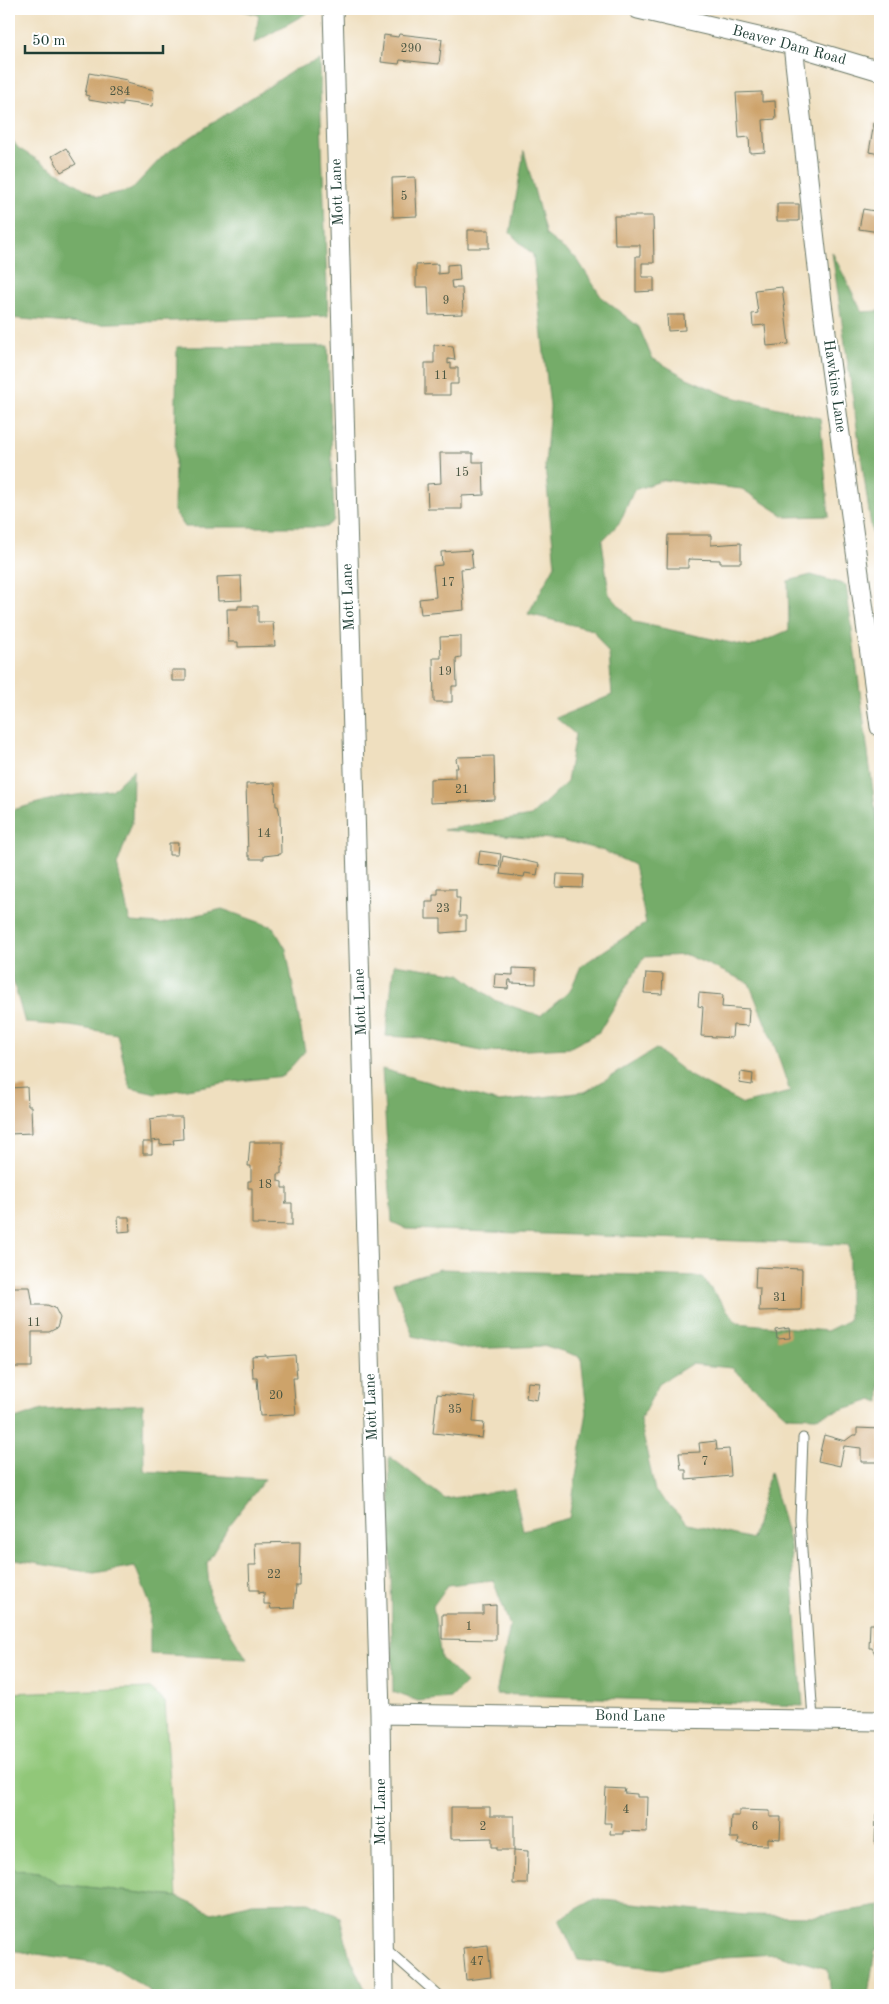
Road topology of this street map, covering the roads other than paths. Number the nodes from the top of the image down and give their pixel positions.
1 (333, 9) edge
2 (638, 9) edge
3 (793, 45) junction
4 (880, 71) edge
5 (877, 681) edge
6 (880, 727) edge
7 (803, 1438) dead end
8 (380, 1714) junction
9 (813, 1720) junction
10 (880, 1721) edge
11 (383, 1947) junction
12 (384, 1995) edge
13 (438, 1995) edge

1 - 8 street, Mott Lane
2 - 3 street, Beaver Dam Road
3 - 4 street, Beaver Dam Road
3 - 5 street, Hawkins Lane
5 - 6 street, Hawkins Lane
7 - 9 lane
8 - 9 street, Bond Lane
8 - 11 street, Mott Lane
9 - 10 street, Bond Lane
11 - 12 street, Mott Lane
11 - 13 lane

